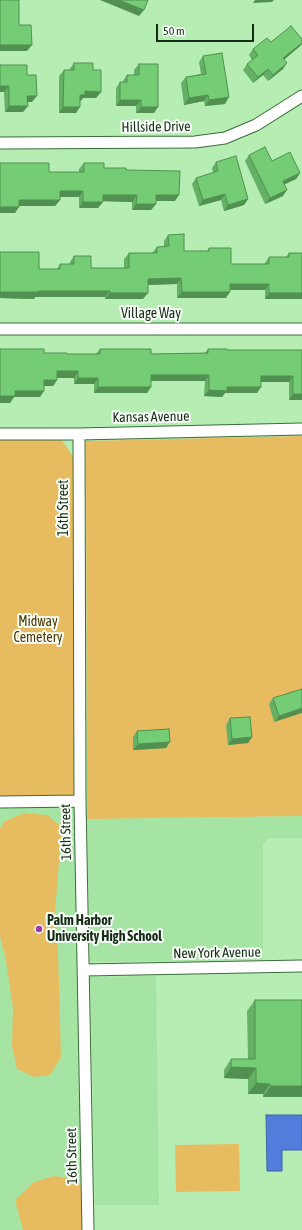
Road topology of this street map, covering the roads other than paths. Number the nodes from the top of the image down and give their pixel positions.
1 (302, 96) edge
2 (0, 143) edge
3 (0, 329) edge
4 (302, 329) edge
5 (302, 429) edge
6 (0, 434) edge
7 (79, 434) junction
8 (80, 801) junction
9 (0, 802) edge
10 (302, 966) edge
11 (84, 970) junction
12 (88, 1230) edge

1 - 2 street, Hillside Drive
3 - 4 street, Village Way
5 - 7 street, Kansas Avenue
6 - 7 street, Kansas Avenue
7 - 8 street, 16th Street
8 - 9 street
8 - 11 street, 16th Street
10 - 11 street, New York Avenue
11 - 12 street, 16th Street

